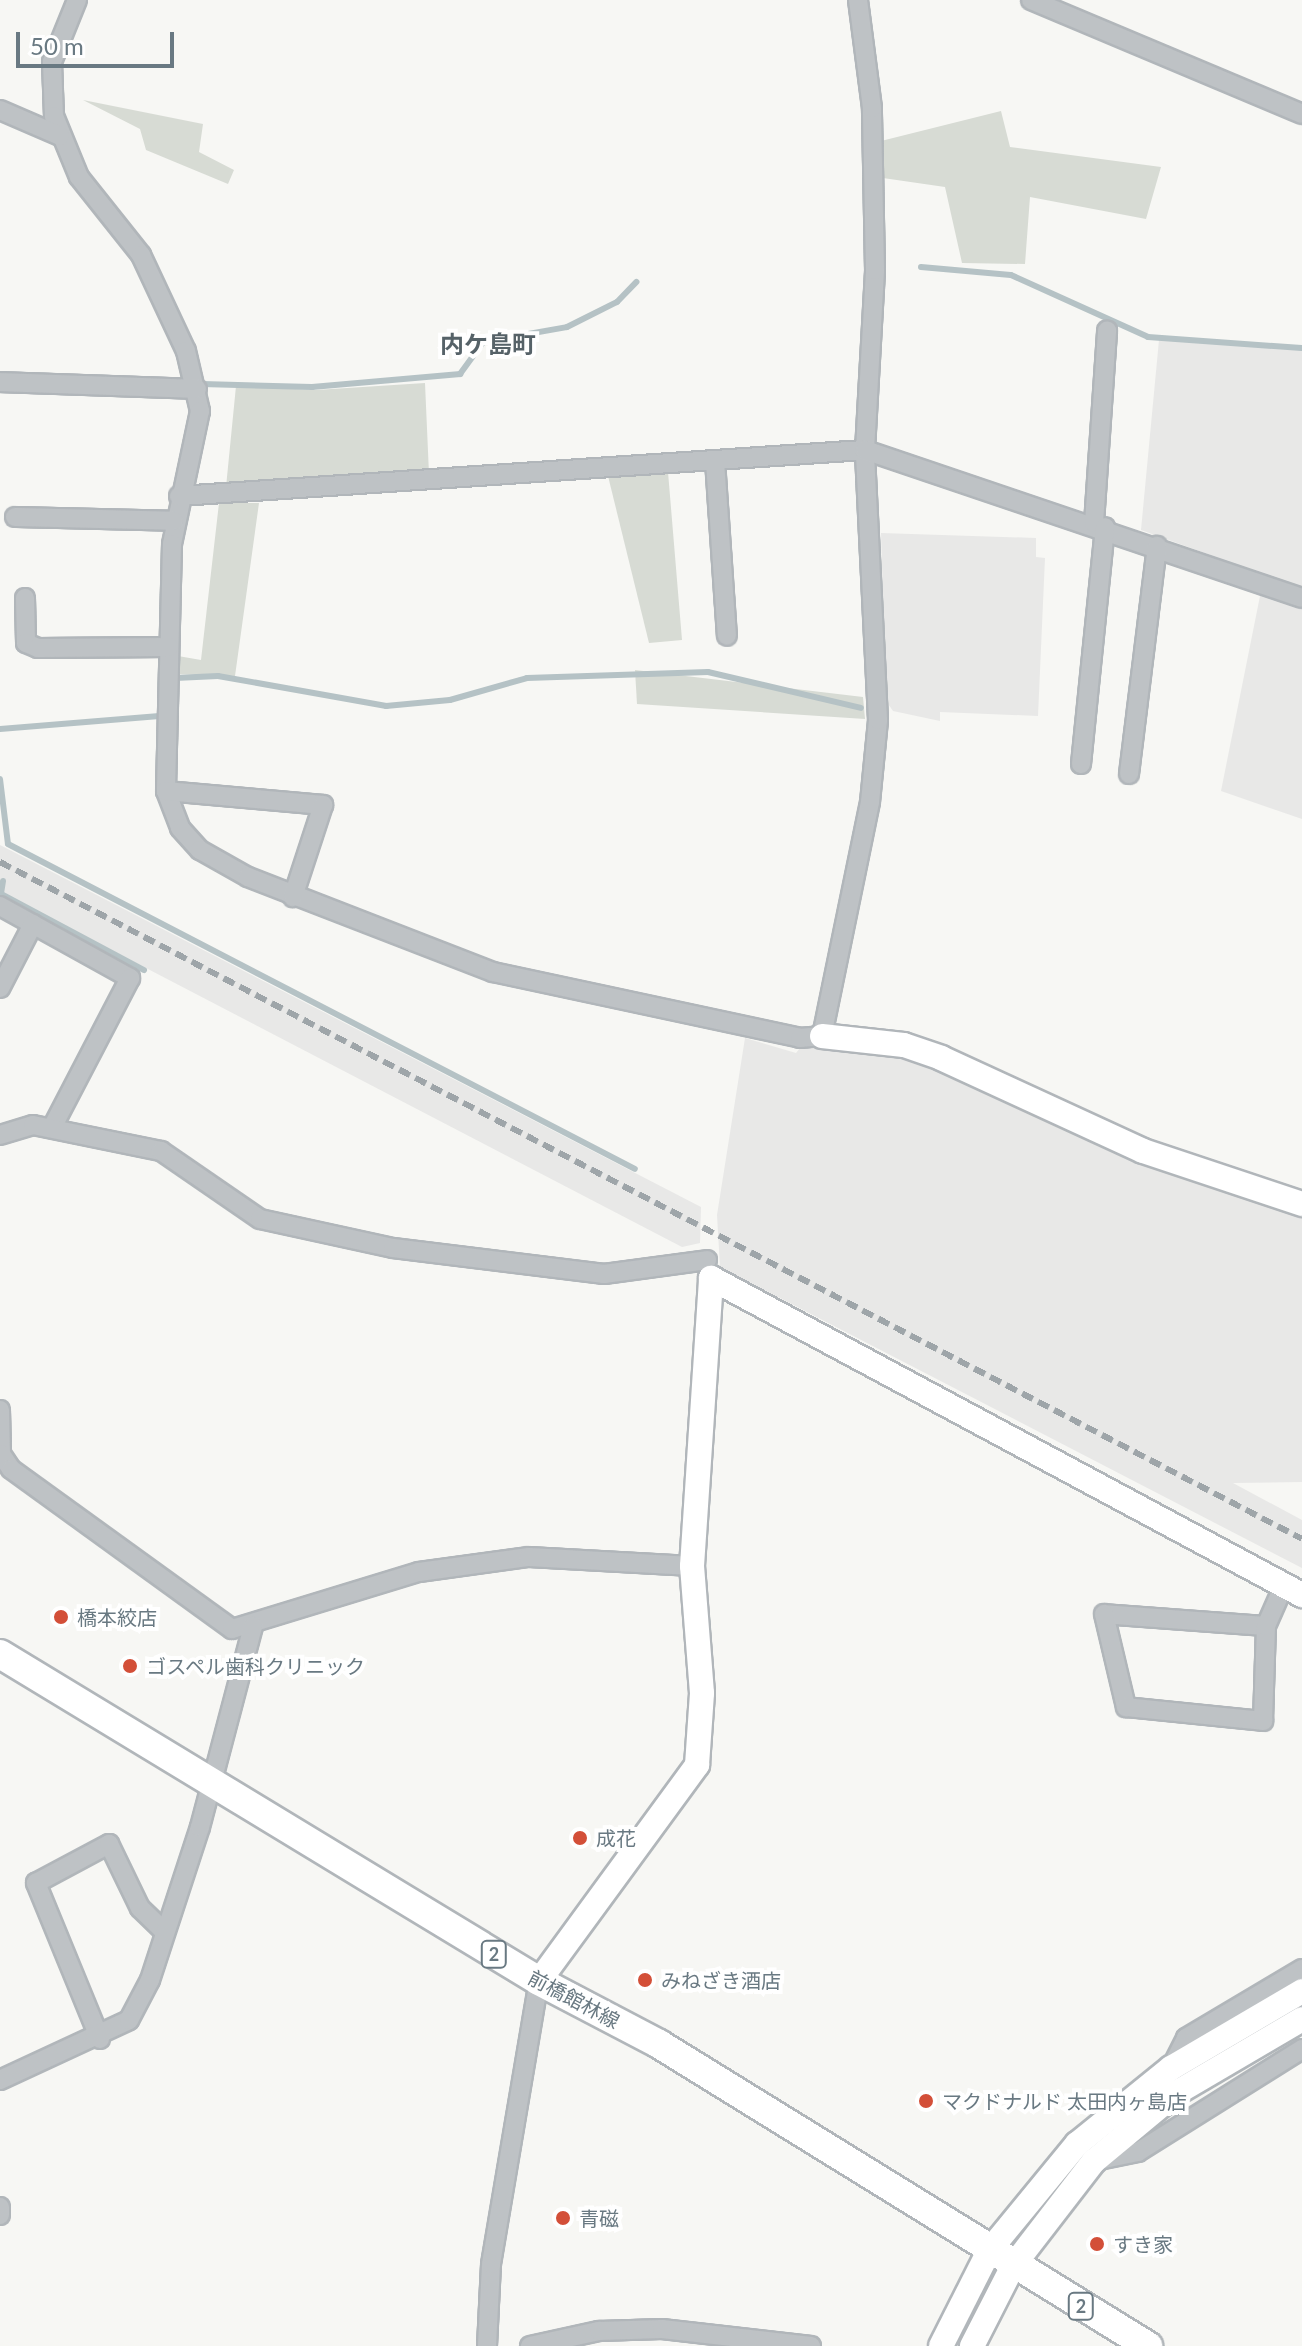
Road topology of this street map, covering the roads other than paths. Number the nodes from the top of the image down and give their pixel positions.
1 (77, 0) edge
2 (858, 0) edge
3 (1031, 0) edge
4 (0, 110) edge
5 (1302, 114) edge
6 (60, 136) junction
7 (1107, 330) dead end
8 (0, 382) edge
9 (197, 389) junction
10 (865, 450) junction
11 (715, 461) junction
12 (179, 496) junction
13 (15, 517) dead end
14 (174, 521) junction
15 (1099, 525) junction
16 (1157, 546) junction
17 (25, 598) dead end
18 (1302, 598) edge
19 (727, 636) dead end
20 (169, 647) junction
21 (1081, 764) dead end
22 (1129, 774) dead end
23 (166, 791) junction
24 (293, 897) junction
25 (0, 906) edge
26 (33, 924) junction
27 (0, 988) edge
28 (822, 1036) junction
29 (52, 1128) junction
30 (0, 1135) edge
31 (1302, 1204) edge
32 (707, 1260) dead end
33 (0, 1410) edge
34 (692, 1566) junction
35 (1293, 1590) edge
36 (253, 1626) junction
37 (1266, 1626) junction
38 (0, 1654) edge
39 (213, 1781) junction
40 (163, 1930) junction
41 (1302, 1969) edge
42 (539, 1981) junction
43 (1302, 1991) edge
44 (1302, 2019) edge
45 (100, 2039) junction
46 (1302, 2049) edge
47 (1171, 2068) junction
48 (0, 2080) edge
49 (1094, 2161) junction
50 (0, 2207) edge
51 (0, 2215) edge
52 (989, 2251) junction
53 (1013, 2266) junction
54 (752, 2343) edge
55 (487, 2346) edge
56 (530, 2346) edge
57 (811, 2346) edge
58 (941, 2346) edge
59 (972, 2346) edge
60 (1148, 2346) edge

1 - 6 street
2 - 10 street
3 - 5 street
4 - 6 street
6 - 9 street
7 - 15 street
8 - 9 street
9 - 12 street
10 - 11 street
10 - 15 street
10 - 28 street
11 - 12 street
11 - 19 street
12 - 14 street
13 - 14 street
14 - 20 street
15 - 16 street
15 - 21 street
16 - 18 street
16 - 22 street
17 - 20 street
20 - 23 street
23 - 24 street
23 - 24 street
24 - 28 street
25 - 26 street
26 - 27 street
26 - 29 street
28 - 31 street
29 - 30 street
29 - 32 street
33 - 36 street
34 - 35 street
34 - 36 street
34 - 42 street
35 - 37 street
36 - 39 street
37 - 37 street
38 - 39 main road, 前橋館林線 / 2
39 - 40 street
39 - 42 main road, 前橋館林線 / 2
40 - 45 street
40 - 45 street
41 - 47 street
42 - 52 main road, 前橋館林線 / 2
42 - 55 street
43 - 47 street
44 - 49 street
45 - 48 street
46 - 49 street
47 - 52 street
49 - 53 street
50 - 51 street
52 - 53 main road, 前橋館林線 / 2
52 - 58 street
53 - 59 street
53 - 60 main road, 前橋館林線 / 2
54 - 56 street
54 - 57 street

